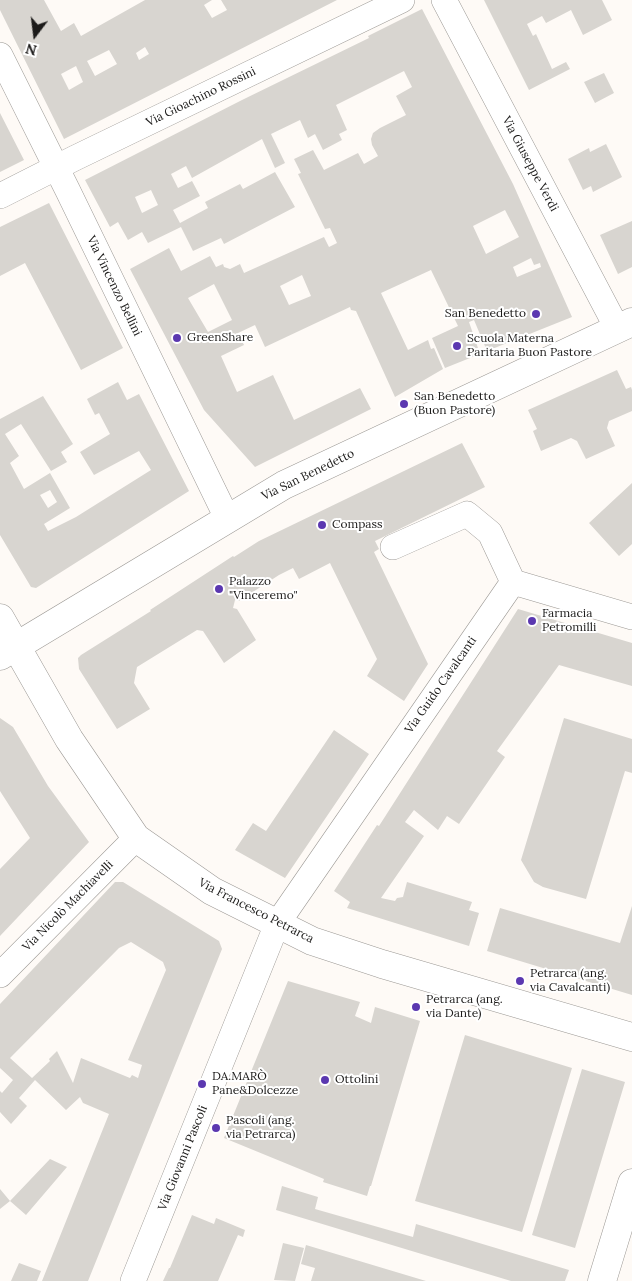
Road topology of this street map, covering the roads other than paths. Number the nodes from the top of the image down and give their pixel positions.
1 (402, 0) edge
2 (444, 0) edge
3 (0, 56) edge
4 (57, 168) junction
5 (0, 196) edge
6 (624, 325) edge
7 (226, 518) junction
8 (393, 547) dead end
9 (513, 582) junction
10 (632, 616) edge
11 (0, 618) edge
12 (8, 651) edge
13 (136, 838) junction
14 (277, 924) junction
15 (0, 975) edge
16 (632, 1036) edge
17 (632, 1183) edge
18 (133, 1281) edge
19 (602, 1281) edge

1 - 4 street, Via Gioachino Rossini
2 - 6 street, Via Giuseppe Verdi
3 - 4 street, Via Vincenzo Bellini
4 - 5 street, Via Gioachino Rossini
4 - 7 street, Via Vincenzo Bellini
6 - 7 street, Via San Benedetto
7 - 12 street, Via San Benedetto
8 - 9 street
9 - 10 street
9 - 14 street, Via Guido Cavalcanti
11 - 12 street, Via Francesco Petrarca
12 - 13 street, Via Francesco Petrarca
13 - 14 street, Via Francesco Petrarca
13 - 15 street, Via Nicolò Machiavelli
14 - 16 street, Via Francesco Petrarca
14 - 18 street, Via Giovanni Pascoli
17 - 19 street

